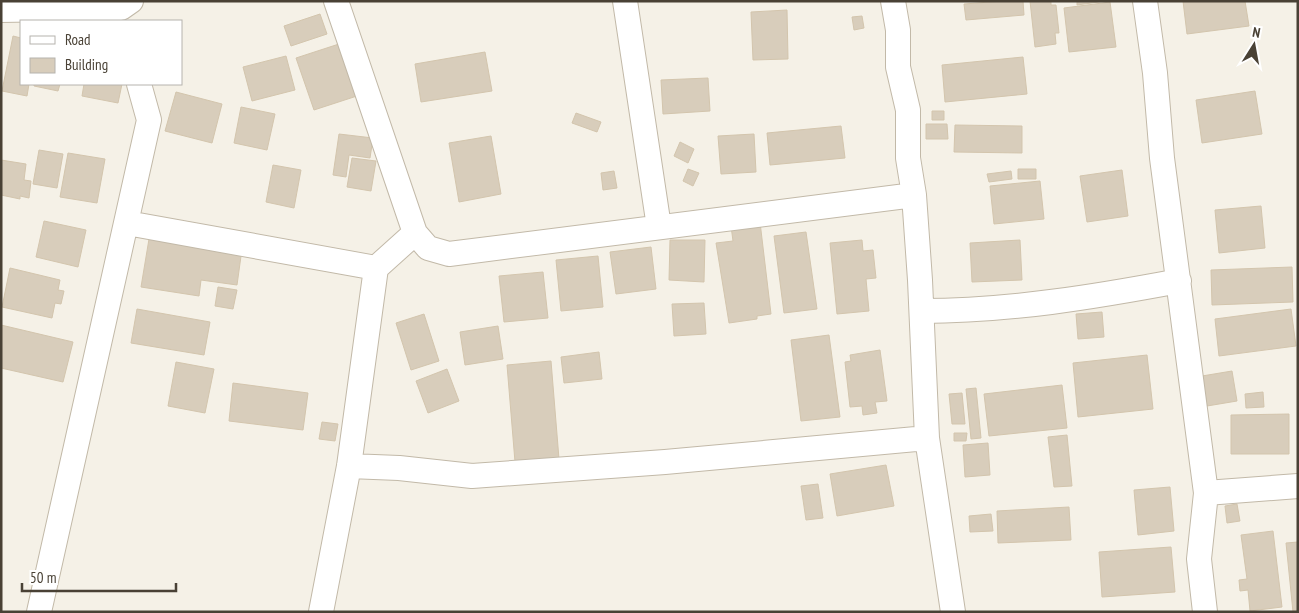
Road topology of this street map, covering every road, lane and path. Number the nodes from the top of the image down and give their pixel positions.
1 (336, 1) edge
2 (625, 1) edge
3 (893, 1) edge
4 (1145, 1) edge
5 (1, 10) edge
6 (125, 10) edge
7 (139, 85) edge
8 (914, 195) junction
9 (127, 223) junction
10 (659, 227) junction
11 (415, 233) junction
12 (376, 268) junction
13 (1179, 282) junction
14 (922, 310) junction
15 (927, 438) junction
16 (349, 466) junction
17 (1298, 486) edge
18 (1206, 493) junction
19 (39, 612) edge
20 (321, 612) edge
21 (953, 612) edge
22 (1205, 612) edge

1 - 11 street
2 - 10 street
3 - 8 street
4 - 13 street
5 - 6 street
7 - 9 street
8 - 10 street
8 - 14 street
9 - 12 street
9 - 19 street
10 - 11 street
11 - 12 street
12 - 16 street
13 - 14 street
13 - 18 street
14 - 15 street
15 - 16 street
15 - 21 street
16 - 20 street
17 - 18 street
18 - 22 street

